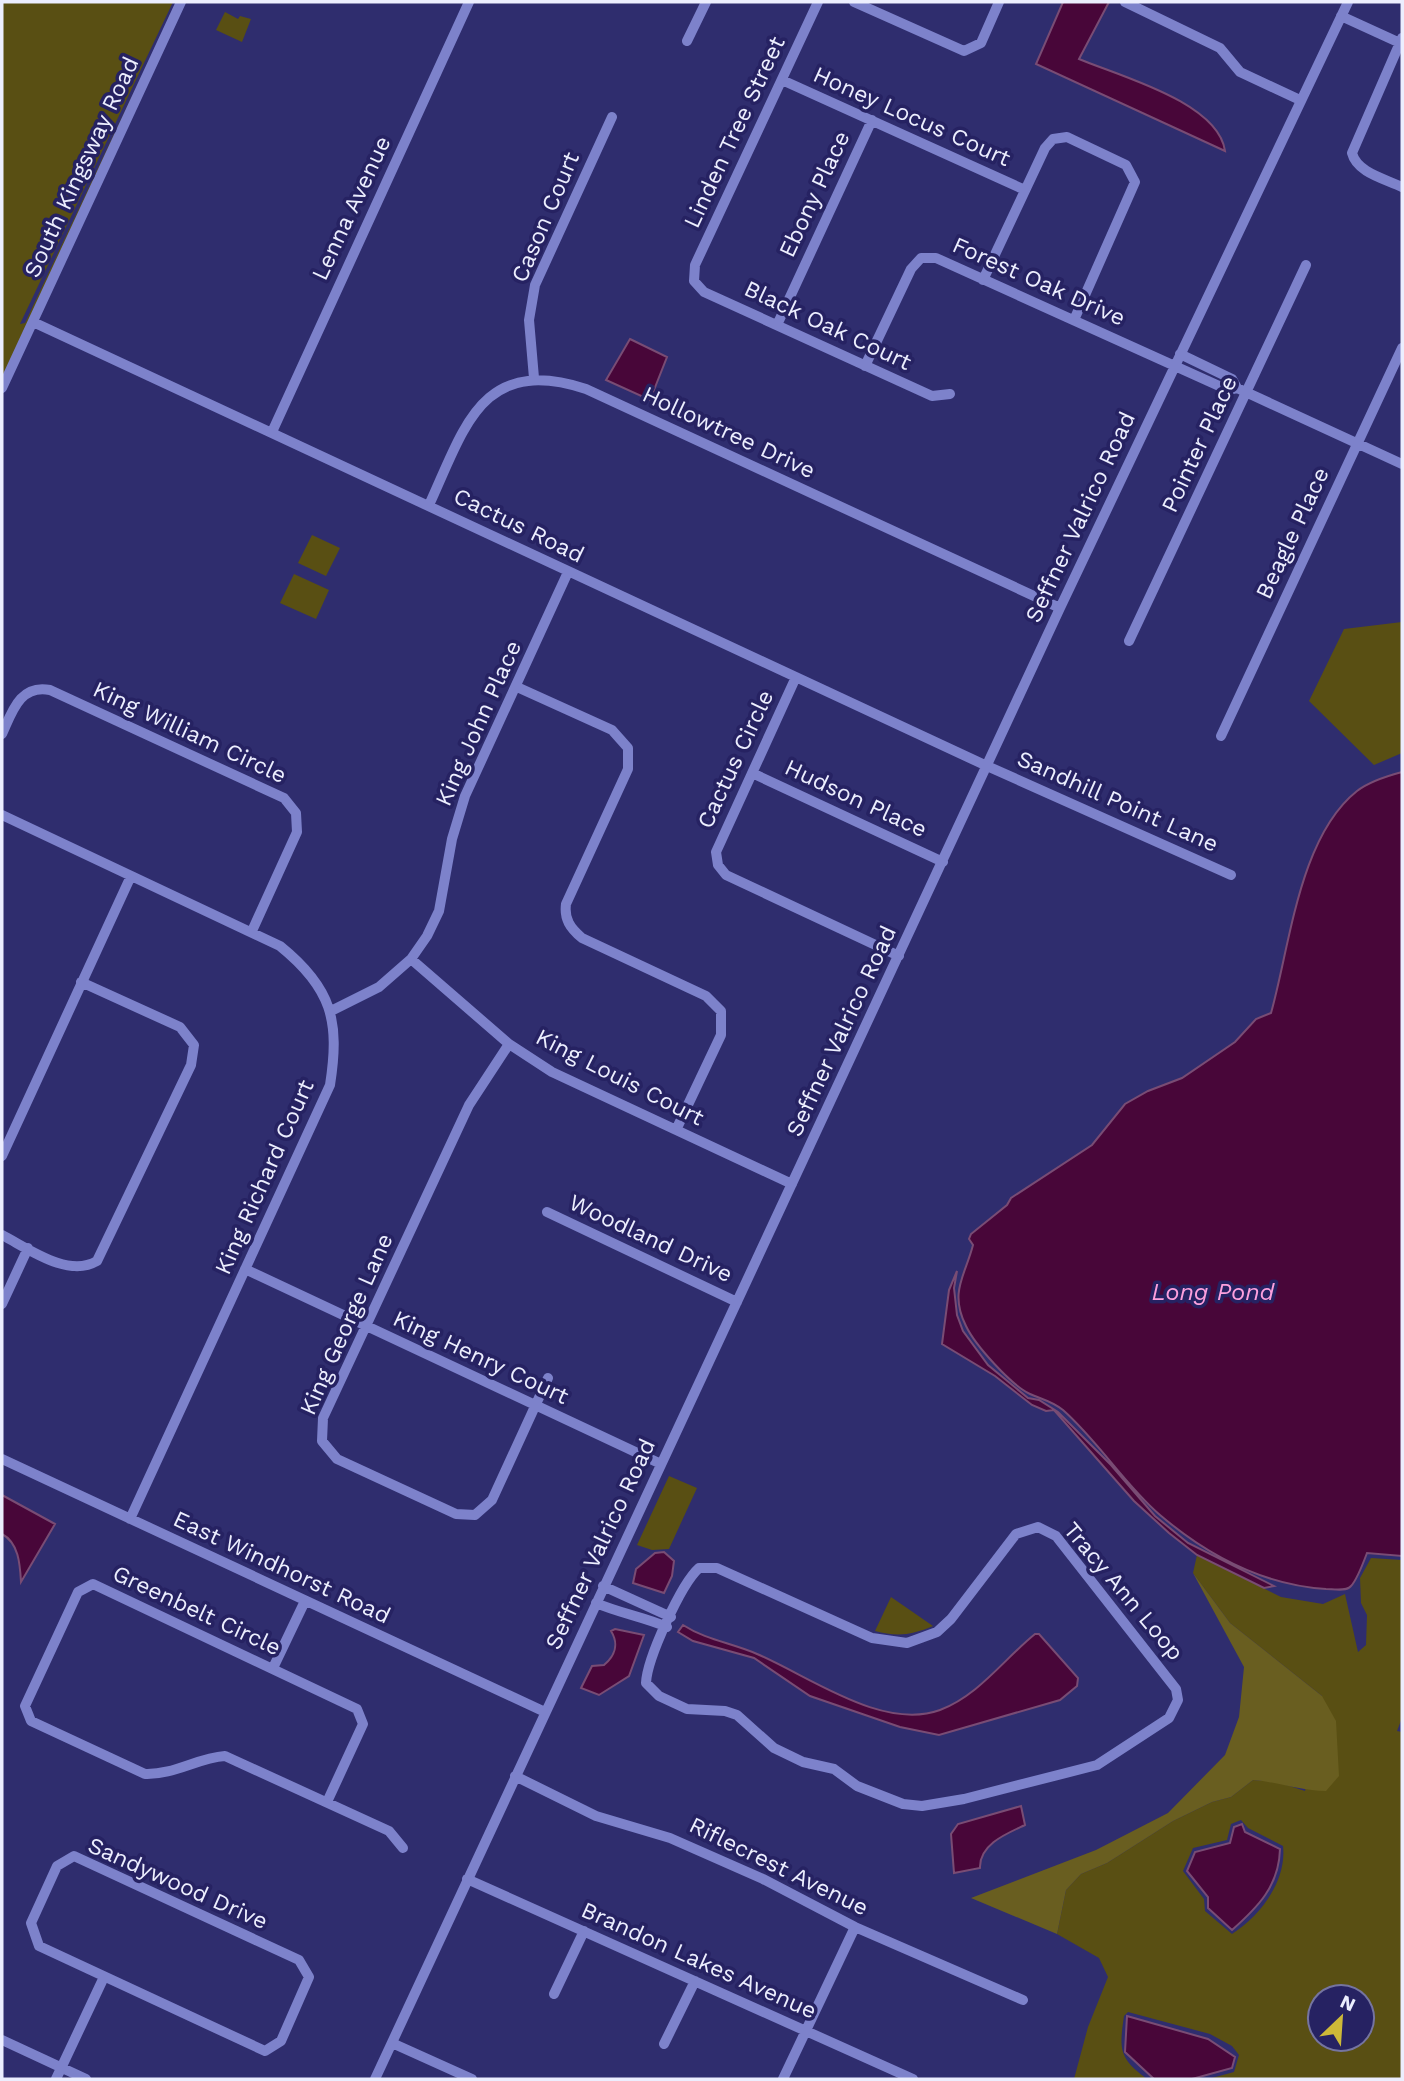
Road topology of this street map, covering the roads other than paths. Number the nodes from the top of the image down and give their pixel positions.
1 (181, 2) edge
2 (469, 2) edge
3 (706, 2) edge
4 (818, 2) edge
5 (854, 2) edge
6 (999, 2) edge
7 (1125, 2) edge
8 (1348, 2) edge
9 (1341, 16) junction
10 (1401, 40) edge
11 (687, 41) dead end
12 (782, 80) junction
13 (1300, 100) junction
14 (612, 117) dead end
15 (872, 120) junction
16 (1402, 187) edge
17 (1025, 190) junction
18 (1306, 265) dead end
19 (983, 280) junction
20 (694, 281) joint
21 (1074, 320) junction
22 (33, 322) junction
23 (776, 325) junction
24 (1402, 348) edge
25 (1180, 354) junction
26 (1175, 365) junction
27 (865, 366) junction
28 (534, 378) junction
29 (2, 388) edge
30 (1241, 391) junction
31 (950, 394) dead end
32 (272, 432) junction
33 (1357, 444) junction
34 (1402, 464) edge
35 (429, 505) junction
36 (568, 572) junction
37 (1060, 608) junction
38 (1129, 641) dead end
39 (796, 677) junction
40 (517, 687) junction
41 (2, 734) edge
42 (1221, 736) dead end
43 (987, 766) junction
44 (752, 773) junction
45 (2, 815) edge
46 (943, 862) junction
47 (1231, 874) dead end
48 (131, 876) junction
49 (253, 932) junction
50 (899, 956) junction
51 (411, 959) junction
52 (81, 982) junction
53 (331, 1011) junction
54 (509, 1044) junction
55 (676, 1130) junction
56 (2, 1156) edge
57 (792, 1184) junction
58 (547, 1212) dead end
59 (2, 1235) edge
60 (28, 1248) junction
61 (245, 1269) junction
62 (737, 1302) junction
63 (2, 1304) edge
64 (365, 1326) junction
65 (548, 1378) dead end
66 (535, 1405) junction
67 (2, 1459) edge
68 (661, 1464) junction
69 (130, 1519) junction
70 (603, 1586) junction
71 (304, 1601) junction
72 (635, 1601) junction
73 (596, 1603) junction
74 (629, 1617) junction
75 (669, 1622) junction
76 (273, 1668) junction
77 (545, 1712) junction
78 (515, 1776) junction
79 (327, 1802) junction
80 (403, 1848) dead end
81 (467, 1879) junction
82 (855, 1927) junction
83 (584, 1931) junction
84 (104, 1977) junction
85 (695, 1981) junction
86 (554, 1993) dead end
87 (1023, 2000) dead end
88 (806, 2031) junction
89 (2, 2040) edge
90 (391, 2043) junction
91 (664, 2044) dead end
92 (61, 2067) junction
93 (55, 2079) edge
94 (86, 2079) edge
95 (375, 2079) edge
96 (472, 2079) edge
97 (783, 2079) edge
98 (913, 2079) edge

1 - 22 street, South Kingsway Road
2 - 32 street, Lenna Avenue
3 - 11 street
4 - 12 street, Linden Tree Street
5 - 6 street
7 - 13 street
8 - 9 street, Seffner Valrico Road
9 - 10 street
9 - 13 street, Seffner Valrico Road
10 - 16 street
12 - 15 street, Honey Locus Court
12 - 20 street, Linden Tree Street
13 - 25 street, Seffner Valrico Road
14 - 28 street, Cason Court
15 - 17 street, Honey Locus Court
15 - 23 street, Ebony Place
17 - 19 street
17 - 21 street
18 - 30 street, Pointer Place
19 - 21 street, Forest Oak Drive
19 - 27 street, Forest Oak Drive
20 - 23 street, Black Oak Court
21 - 26 street, Forest Oak Drive
22 - 29 street, South Kingsway Road
22 - 32 street, Cactus Road
23 - 27 street, Black Oak Court
24 - 33 street, Beagle Place
25 - 26 street, Seffner Valrico Road
25 - 30 street
26 - 30 street, Forest Oak Drive
26 - 37 street, Seffner Valrico Road
27 - 31 street, Black Oak Court
28 - 35 street, Hollowtree Drive
28 - 37 street, Hollowtree Drive
30 - 33 street
30 - 38 street, Pointer Place
32 - 35 street, Cactus Road
33 - 34 street
33 - 42 street, Beagle Place
35 - 36 street, Cactus Road
36 - 39 street, Cactus Road
36 - 40 street, King John Place
37 - 43 street, Seffner Valrico Road
39 - 43 street, Cactus Road
39 - 44 street, Cactus Circle
40 - 51 street, King John Place
40 - 55 street
41 - 49 street, King William Circle
43 - 46 street, Seffner Valrico Road
43 - 47 street, Sandhill Point Lane
44 - 46 street, Hudson Place
44 - 50 street, Cactus Circle
45 - 48 street, King Richard Court
46 - 50 street, Seffner Valrico Road
48 - 49 street, King Richard Court
48 - 52 street
49 - 53 street, King Richard Court
50 - 57 street, Seffner Valrico Road
51 - 53 street, King John Place
51 - 54 street, King Louis Court
52 - 56 street
52 - 60 street
53 - 61 street, King Richard Court
54 - 55 street, King Louis Court
54 - 64 street, King George Lane
55 - 57 street, King Louis Court
57 - 62 street, Seffner Valrico Road
58 - 62 street, Woodland Drive
59 - 60 street
60 - 63 street
61 - 64 street, King Henry Court
61 - 69 street, King Richard Court
62 - 68 street, Seffner Valrico Road
64 - 66 street, King Henry Court
64 - 66 street, King George Lane
65 - 66 street, King George Lane
66 - 68 street, King Henry Court
67 - 69 street, East Windhorst Road
68 - 70 street, Seffner Valrico Road
69 - 71 street, East Windhorst Road
70 - 72 street
70 - 73 street, Seffner Valrico Road
71 - 76 street
71 - 77 street, East Windhorst Road
72 - 74 street
72 - 75 street
73 - 74 street
73 - 77 street, Seffner Valrico Road
74 - 75 street
75 - 75 street, Tracy Ann Loop
76 - 79 street, Greenbelt Circle
76 - 79 street, Greenbelt Circle
77 - 78 street, Seffner Valrico Road
78 - 81 street, Seffner Valrico Road
78 - 82 street, Riflecrest Avenue
79 - 80 street, Greenbelt Circle
81 - 83 street, Brandon Lakes Avenue
81 - 90 street, Seffner Valrico Road
82 - 87 street, Riflecrest Avenue
82 - 88 street
83 - 85 street, Brandon Lakes Avenue
83 - 86 street
84 - 84 street, Sandywood Drive
84 - 92 street
85 - 88 street, Brandon Lakes Avenue
85 - 91 street
88 - 97 street
88 - 98 street, Brandon Lakes Avenue
89 - 92 street
90 - 95 street, Seffner Valrico Road
90 - 96 street
92 - 93 street
92 - 94 street

